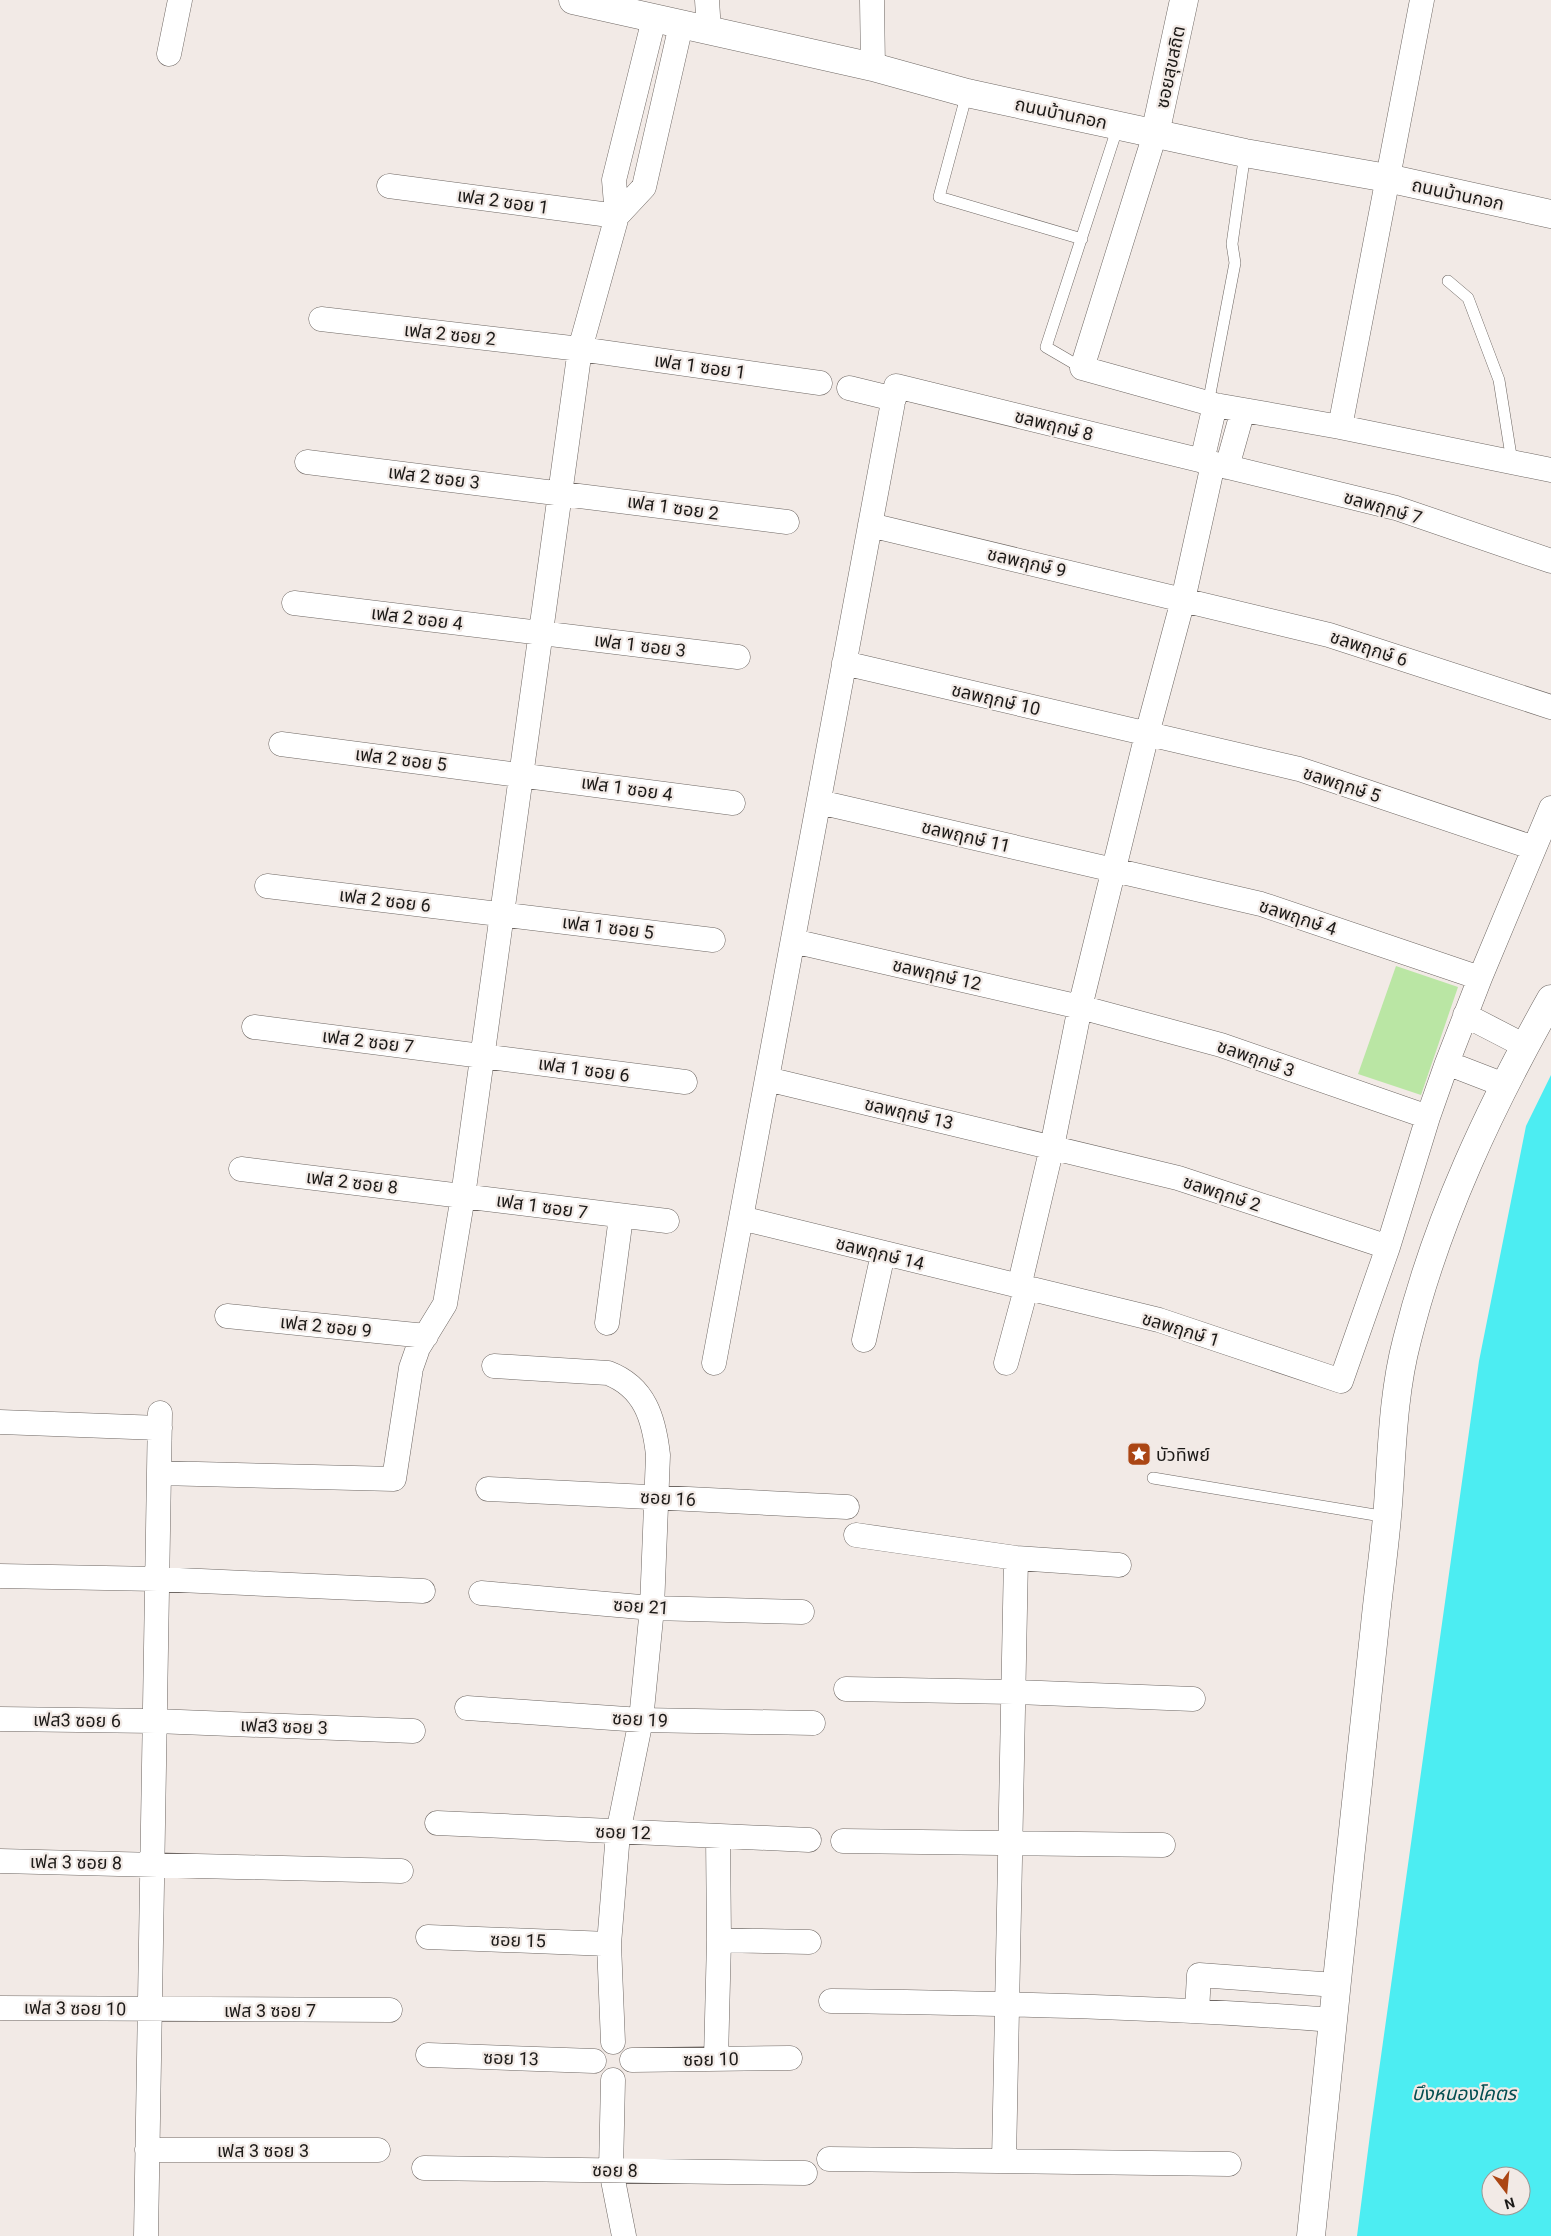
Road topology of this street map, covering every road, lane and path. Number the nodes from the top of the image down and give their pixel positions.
1 (180, 0) edge
2 (573, 0) edge
3 (707, 0) edge
4 (872, 0) edge
5 (1184, 0) edge
6 (1422, 0) edge
7 (654, 19) junction
8 (681, 25) junction
9 (709, 31) junction
10 (169, 54) dead end
11 (873, 67) junction
12 (967, 93) junction
13 (1118, 126) junction
14 (1155, 134) junction
15 (1246, 154) junction
16 (1387, 178) junction
17 (389, 186) dead end
18 (1551, 214) edge
19 (617, 216) junction
20 (1082, 239) junction
21 (1448, 281) dead end
22 (321, 319) dead end
23 (580, 349) junction
24 (1082, 368) junction
25 (820, 383) dead end
26 (849, 388) dead end
27 (895, 393) junction
28 (1212, 404) junction
29 (1243, 410) junction
30 (1340, 427) junction
31 (307, 462) dead end
32 (1512, 462) junction
33 (1214, 464) junction
34 (1551, 470) edge
35 (560, 492) junction
36 (787, 522) dead end
37 (870, 525) junction
38 (1551, 561) edge
39 (1183, 600) junction
40 (294, 603) dead end
41 (541, 633) junction
42 (738, 658) dead end
43 (844, 664) junction
44 (1551, 707) edge
45 (1147, 734) junction
46 (281, 744) dead end
47 (521, 774) junction
48 (819, 802) junction
49 (733, 803) dead end
50 (1551, 808) edge
51 (1534, 848) junction
52 (1114, 870) junction
53 (267, 886) dead end
54 (502, 915) junction
55 (713, 940) dead end
56 (793, 941) junction
57 (1480, 978) junction
58 (1551, 999) edge
59 (1080, 1007) junction
60 (1465, 1015) junction
61 (254, 1027) dead end
62 (1525, 1046) junction
63 (482, 1056) junction
64 (1447, 1063) junction
65 (767, 1079) junction
66 (685, 1082) dead end
67 (1504, 1085) junction
68 (1428, 1117) junction
69 (1052, 1146) junction
70 (241, 1169) dead end
71 (463, 1196) junction
72 (621, 1217) junction
73 (741, 1218) junction
74 (667, 1221) dead end
75 (1388, 1247) junction
76 (883, 1254) junction
77 (1022, 1288) junction
78 (227, 1316) dead end
79 (607, 1323) dead end
80 (426, 1336) junction
81 (864, 1340) dead end
82 (714, 1363) dead end
83 (1006, 1363) dead end
84 (494, 1366) dead end
85 (0, 1422) edge
86 (159, 1473) junction
87 (1153, 1478) dead end
88 (488, 1489) dead end
89 (657, 1497) junction
90 (847, 1507) dead end
91 (1387, 1517) junction
92 (856, 1535) dead end
93 (1016, 1558) junction
94 (1119, 1566) dead end
95 (0, 1576) edge
96 (157, 1580) junction
97 (424, 1591) dead end
98 (481, 1593) dead end
99 (652, 1608) junction
100 (802, 1612) dead end
101 (846, 1689) dead end
102 (1013, 1692) junction
103 (1193, 1699) dead end
104 (467, 1708) dead end
105 (0, 1719) edge
106 (641, 1720) junction
107 (155, 1721) junction
108 (813, 1723) dead end
109 (413, 1731) dead end
110 (437, 1824) dead end
111 (618, 1832) junction
112 (718, 1836) junction
113 (809, 1840) dead end
114 (843, 1841) dead end
115 (1009, 1844) junction
116 (1163, 1845) dead end
117 (0, 1861) edge
118 (152, 1863) junction
119 (401, 1871) dead end
120 (428, 1937) dead end
121 (720, 1940) junction
122 (809, 1942) dead end
123 (609, 1944) junction
124 (1336, 1985) junction
125 (831, 2001) dead end
126 (1006, 2004) junction
127 (0, 2008) edge
128 (150, 2009) junction
129 (390, 2010) dead end
130 (1197, 2011) junction
131 (1332, 2020) junction
132 (613, 2042) junction
133 (428, 2055) dead end
134 (790, 2058) dead end
135 (716, 2059) junction
136 (632, 2060) junction
137 (594, 2061) junction
138 (613, 2080) junction
139 (147, 2150) junction
140 (378, 2150) dead end
141 (829, 2159) dead end
142 (1004, 2160) junction
143 (1229, 2164) dead end
144 (424, 2168) dead end
145 (611, 2170) junction
146 (805, 2173) dead end
147 (146, 2236) edge
148 (624, 2236) edge
149 (1311, 2236) edge

1 - 10 street
2 - 7 street, ถนนบ้านกอก
3 - 9 street
4 - 11 street
5 - 14 street, ซอยสุขสถิต
6 - 16 street
7 - 8 street, ถนนบ้านกอก
7 - 19 street
8 - 9 street, ถนนบ้านกอก
8 - 19 street
9 - 11 street, ถนนบ้านกอก
11 - 12 street, ถนนบ้านกอก
12 - 13 street, ถนนบ้านกอก
12 - 20 lane
13 - 14 street, ถนนบ้านกอก
13 - 20 lane
14 - 15 street, ถนนบ้านกอก
14 - 24 street
15 - 16 street, ถนนบ้านกอก
15 - 28 lane
16 - 18 street, ถนนบ้านกอก
16 - 30 street
17 - 19 street, เฟส 2 ซอย 1
19 - 23 street
20 - 24 lane
21 - 32 lane
22 - 23 street, เฟส 2 ซอย 2
23 - 25 street, เฟส 1 ซอย 1
23 - 35 street
24 - 28 street
26 - 27 street, ชลพฤกษ์ 8
27 - 33 street, ชลพฤกษ์ 8
27 - 37 street
28 - 29 street
28 - 33 street
29 - 30 street
29 - 33 street
30 - 32 street
31 - 35 street, เฟส 2 ซอย 3
32 - 34 street
33 - 38 street, ชลพฤกษ์ 7
33 - 39 street
35 - 36 street, เฟส 1 ซอย 2
35 - 41 street
37 - 39 street, ชลพฤกษ์ 9
37 - 43 street
39 - 44 street, ชลพฤกษ์ 6
39 - 45 street
40 - 41 street, เฟส 2 ซอย 4
41 - 42 street, เฟส 1 ซอย 3
41 - 47 street
43 - 45 street, ชลพฤกษ์ 10
43 - 48 street
45 - 51 street, ชลพฤกษ์ 5
45 - 52 street
46 - 47 street, เฟส 2 ซอย 5
47 - 49 street, เฟส 1 ซอย 4
47 - 54 street
48 - 52 street, ชลพฤกษ์ 11
48 - 56 street
50 - 51 street
51 - 57 street
52 - 57 street, ชลพฤกษ์ 4
52 - 59 street
53 - 54 street, เฟส 2 ซอย 6
54 - 55 street, เฟส 1 ซอย 5
54 - 63 street
56 - 59 street, ชลพฤกษ์ 12
56 - 65 street
57 - 60 street
58 - 62 street
59 - 68 street, ชลพฤกษ์ 3
59 - 69 street
60 - 62 street
60 - 64 street
61 - 63 street, เฟส 2 ซอย 7
62 - 67 street
63 - 66 street, เฟส 1 ซอย 6
63 - 71 street
64 - 67 street
64 - 68 street
65 - 69 street, ชลพฤกษ์ 13
65 - 73 street
67 - 91 street
68 - 75 street
69 - 75 street, ชลพฤกษ์ 2
69 - 77 street
70 - 71 street, เฟส 2 ซอย 8
71 - 72 street, เฟส 1 ซอย 7
71 - 80 street
72 - 74 street, เฟส 1 ซอย 7
72 - 79 street
73 - 76 street, ชลพฤกษ์ 14
73 - 82 street
75 - 77 street, ชลพฤกษ์ 1
76 - 77 street, ชลพฤกษ์ 14
76 - 81 street
77 - 83 street
78 - 80 street, เฟส 2 ซอย 9
80 - 86 street
84 - 89 street
85 - 86 street
86 - 96 street
87 - 91 lane
88 - 89 street, ซอย 16
89 - 90 street, ซอย 16
89 - 99 street
91 - 124 street
92 - 93 street
93 - 94 street
93 - 102 street
95 - 96 street
96 - 97 street
96 - 107 street
98 - 99 street, ซอย 21
99 - 100 street, ซอย 21
99 - 106 street
101 - 102 street
102 - 103 street
102 - 115 street
104 - 106 street, ซอย 19
105 - 107 street, เฟส3 ซอย 6
106 - 108 street, ซอย 19
106 - 111 street
107 - 109 street, เฟส3 ซอย 3
107 - 118 street
110 - 111 street, ซอย 12
111 - 112 street, ซอย 12
111 - 123 street
112 - 113 street, ซอย 12
112 - 121 street
114 - 115 street
115 - 116 street
115 - 126 street
117 - 118 street, เฟส 3 ซอย 8
118 - 119 street, เฟส 3 ซอย 8
118 - 128 street
120 - 123 street, ซอย 15
121 - 122 street
121 - 135 street
123 - 132 street
124 - 130 street
124 - 131 street
125 - 126 street
126 - 130 street
126 - 142 street
127 - 128 street, เฟส 3 ซอย 10
128 - 129 street, เฟส 3 ซอย 7
128 - 139 street
130 - 131 street
131 - 149 street
132 - 136 street
132 - 137 street
133 - 137 street, ซอย 13
134 - 135 street, ซอย 10
135 - 136 street, ซอย 10
136 - 138 street
137 - 138 street
138 - 145 street
139 - 140 street, เฟส 3 ซอย 3
139 - 147 street
141 - 142 street
142 - 143 street
144 - 145 street, ซอย 8
145 - 146 street, ซอย 8
145 - 148 street

